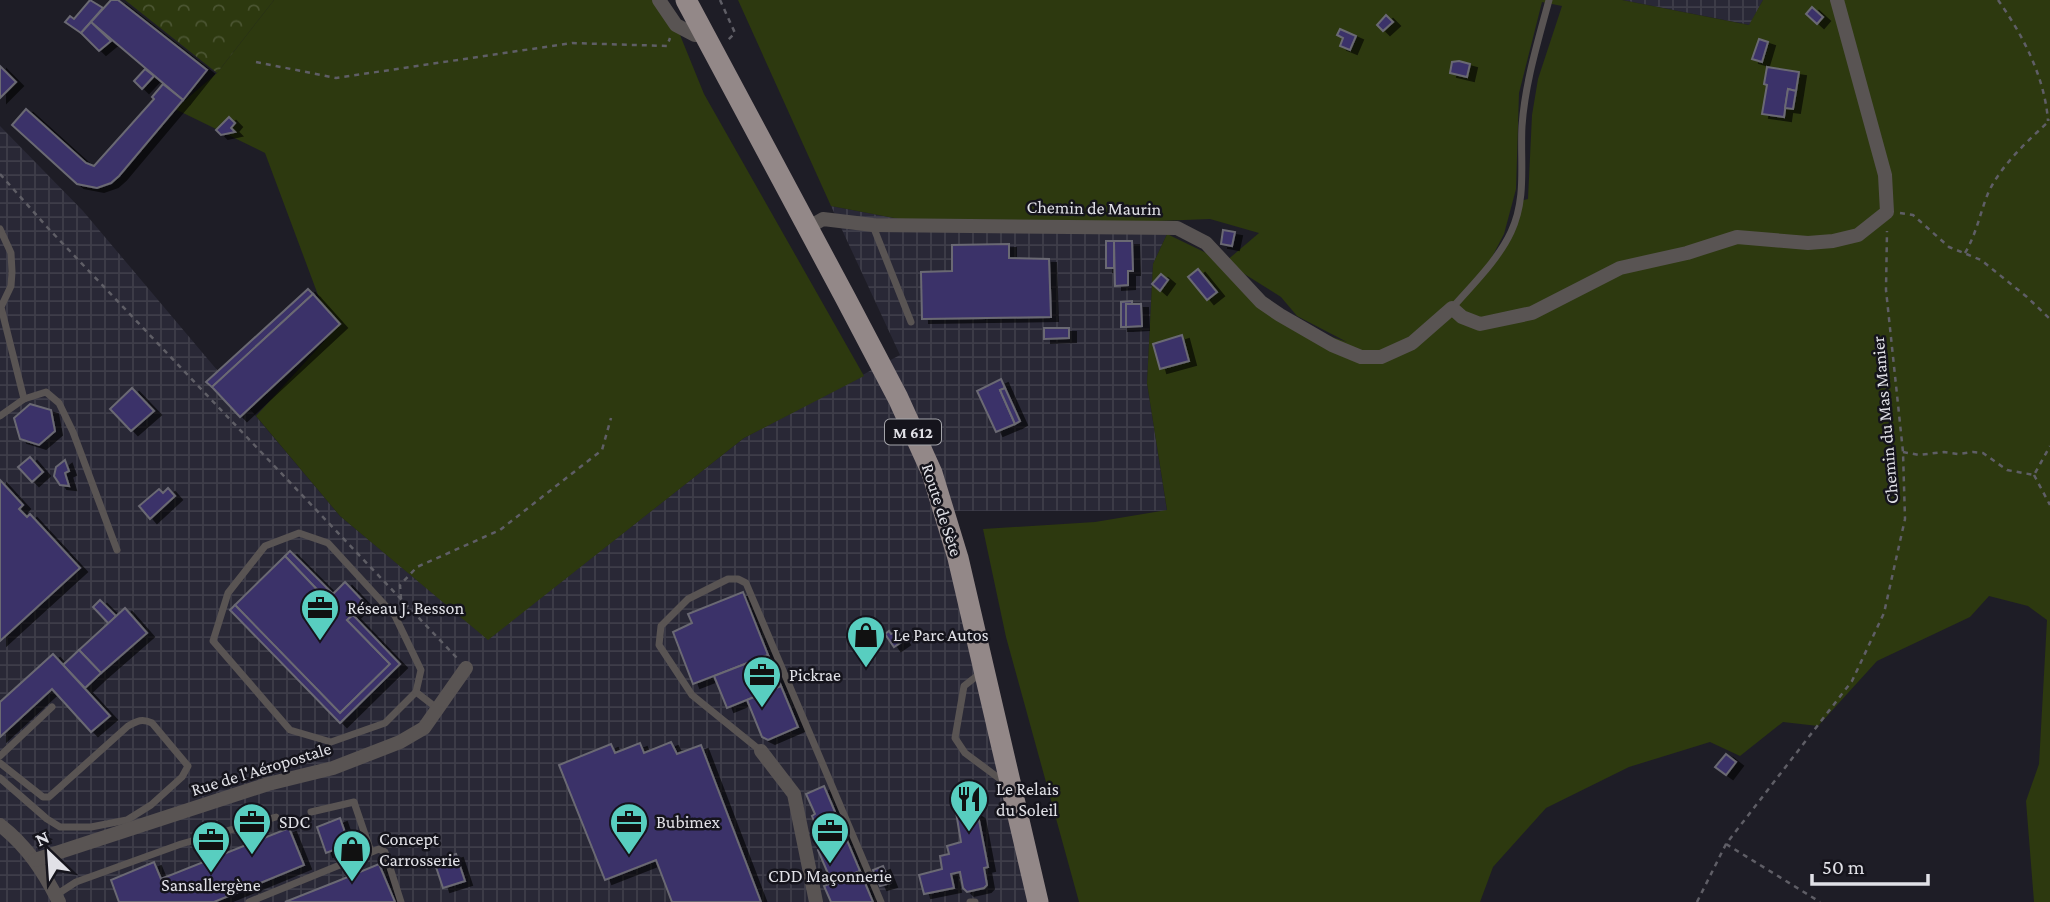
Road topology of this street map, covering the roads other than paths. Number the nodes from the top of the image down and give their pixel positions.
1 (659, 0) edge
2 (686, 0) edge
3 (1549, 0) edge
4 (1837, 0) edge
5 (704, 32) junction
6 (873, 225) junction
7 (808, 227) junction
8 (0, 229) edge
9 (1452, 308) junction
10 (911, 322) dead end
11 (24, 399) junction
12 (0, 415) edge
13 (117, 550) dead end
14 (466, 668) road end
15 (985, 669) junction
16 (416, 692) junction
17 (52, 707) dead end
18 (439, 709) junction
19 (761, 751) joint
20 (0, 755) edge
21 (0, 763) edge
22 (0, 778) edge
23 (1012, 787) junction
24 (311, 812) dead end
25 (276, 817) dead end
26 (0, 825) edge
27 (371, 852) junction
28 (35, 860) junction
29 (58, 899) edge
30 (249, 902) edge
31 (401, 902) edge
32 (816, 902) edge
33 (881, 902) edge
34 (1038, 902) edge

1 - 5 street
2 - 5 main road, Route de Sète / M 612
3 - 9 lane
4 - 9 street
5 - 7 main road, Route de Sète / M 612
6 - 7 street, Chemin de Maurin
6 - 9 street, Chemin de Maurin
6 - 10 lane
7 - 15 main road, Route de Sète / M 612
8 - 11 lane
11 - 12 lane
11 - 13 lane
14 - 18 street, Rue de l'Aéropostale
15 - 23 main road, Route de Sète / M 612
15 - 23 lane
16 - 16 lane
16 - 18 lane
17 - 20 lane
18 - 28 street, Rue de l'Aéropostale
19 - 32 street
19 - 33 lane
21 - 22 lane
23 - 34 main road, Route de Sète / M 612
24 - 27 lane
25 - 29 lane
26 - 28 street
27 - 30 lane
27 - 31 lane
28 - 29 street

